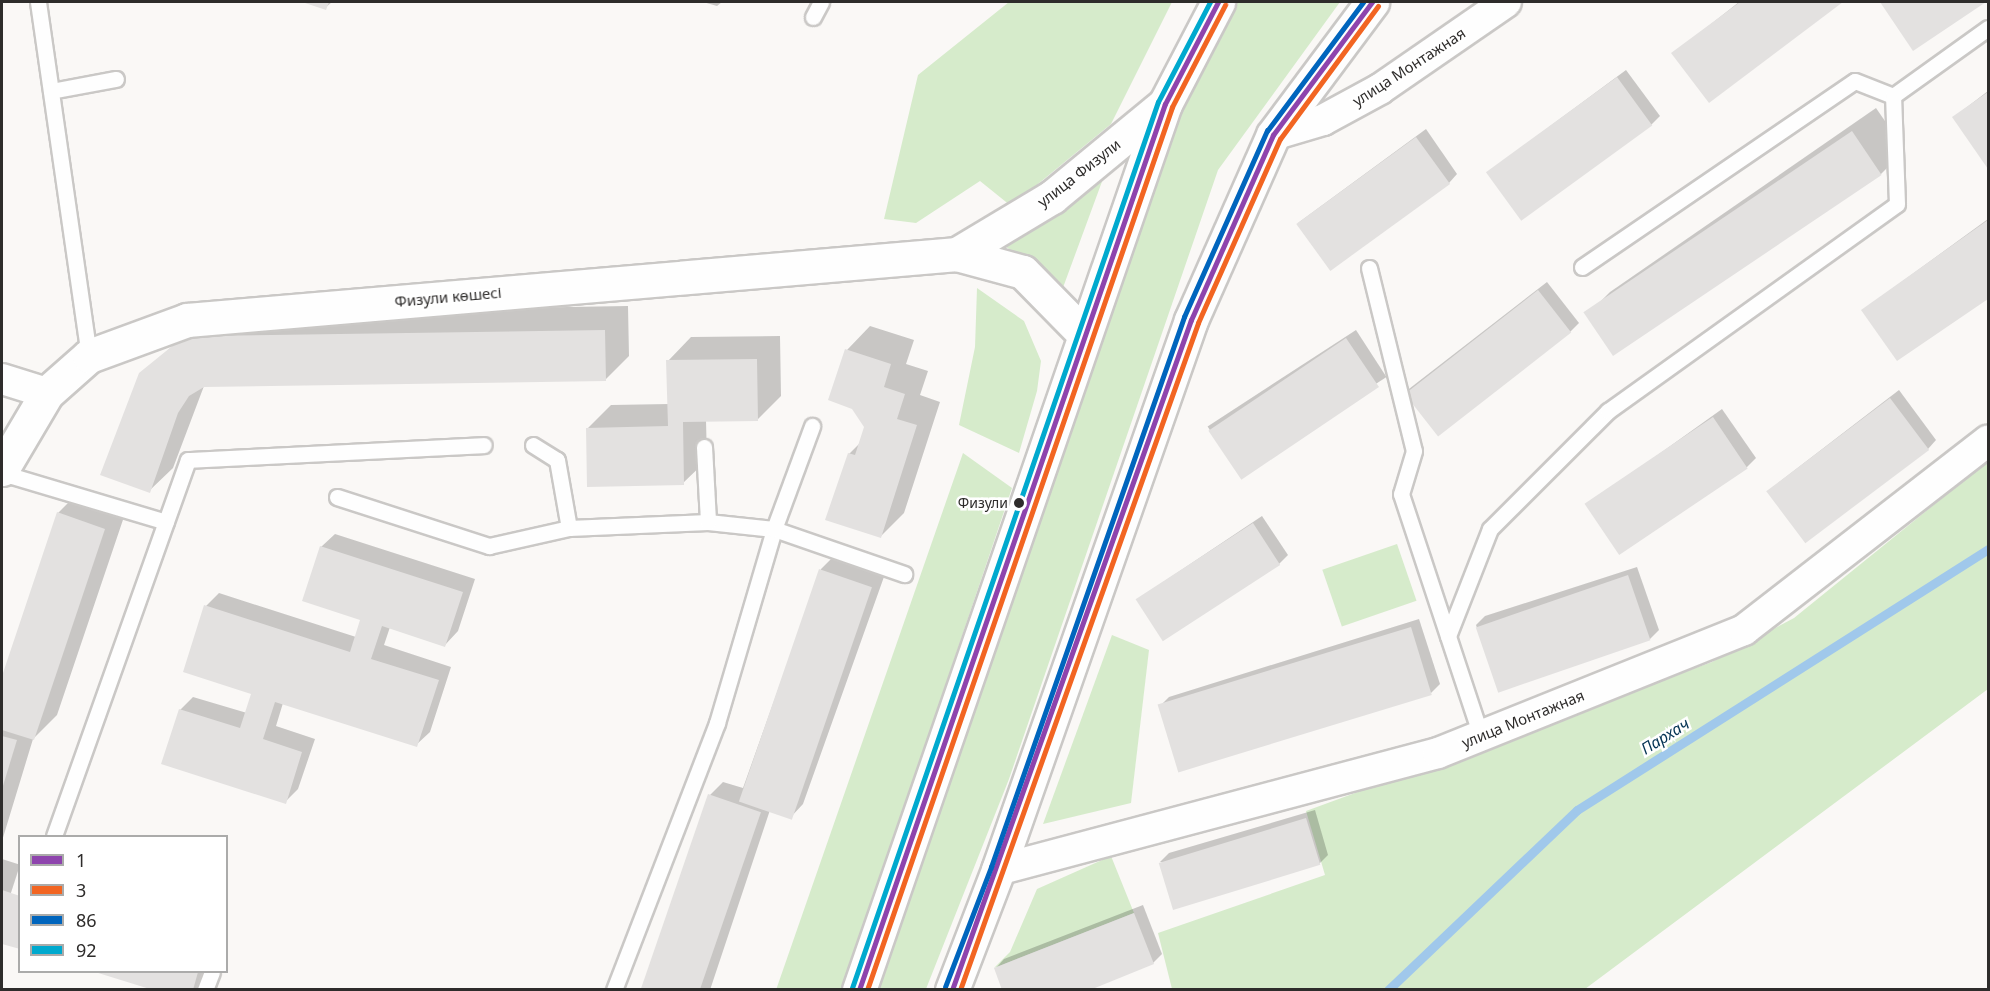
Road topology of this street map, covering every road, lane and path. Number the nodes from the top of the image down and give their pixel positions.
1 (38, 2) edge
2 (821, 2) edge
3 (1218, 2) edge
4 (1372, 2) edge
5 (1506, 2) edge
6 (813, 17) dead end
7 (1989, 28) edge
8 (116, 79) dead end
9 (51, 91) junction
10 (1893, 96) junction
11 (1165, 104) junction
12 (1273, 135) junction
13 (957, 254) junction
14 (1582, 267) dead end
15 (1369, 268) dead end
16 (1085, 335) junction
17 (89, 357) junction
18 (2, 379) edge
19 (47, 393) junction
20 (812, 426) dead end
21 (1989, 441) edge
22 (484, 445) dead end
23 (533, 445) dead end
24 (704, 447) dead end
25 (2, 471) edge
26 (337, 497) dead end
27 (166, 522) junction
28 (708, 522) junction
29 (568, 528) junction
30 (774, 529) junction
31 (904, 574) dead end
32 (1448, 636) junction
33 (1481, 736) junction
34 (55, 835) edge
35 (998, 870) junction
36 (212, 973) edge
37 (205, 990) edge
38 (614, 990) edge
39 (859, 990) edge
40 (952, 990) edge

1 - 9 lane
2 - 6 lane
3 - 11 main road
4 - 12 main road
5 - 12 street, улица Монтажная
7 - 10 lane
8 - 9 lane
9 - 17 lane
10 - 14 lane
10 - 32 lane
11 - 13 main road, улица Физули
11 - 16 main road
12 - 35 main road
13 - 16 main road
13 - 17 main road, Физули көшесі
15 - 32 lane
16 - 39 main road
17 - 19 main road, Физули көшесі
18 - 19 street
19 - 25 main road, Физули көшесі
20 - 30 lane
21 - 33 street, улица Монтажная
22 - 27 lane
23 - 29 lane
24 - 28 lane
25 - 27 lane
26 - 29 lane
27 - 34 lane
28 - 29 lane
28 - 30 lane
30 - 31 lane
30 - 38 lane
32 - 33 lane
33 - 35 street, улица Монтажная
35 - 40 main road
36 - 37 lane

